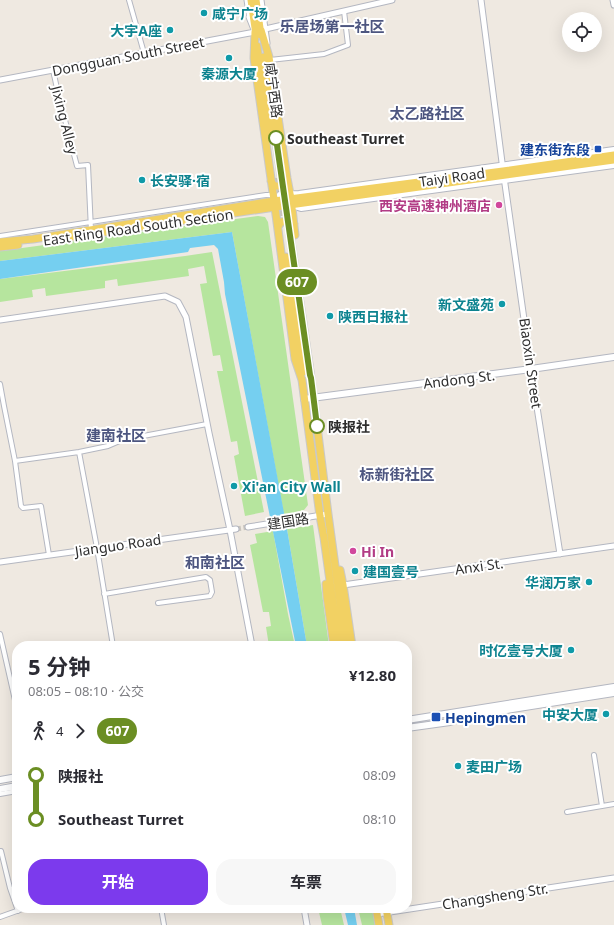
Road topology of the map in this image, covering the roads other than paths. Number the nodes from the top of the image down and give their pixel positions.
1 (129, 0) edge
2 (247, 0) edge
3 (251, 0) edge
4 (256, 0) edge
5 (261, 0) edge
6 (392, 0) edge
7 (481, 0) edge
8 (613, 0) edge
9 (614, 5) edge
10 (344, 11) junction
11 (258, 31) junction
12 (144, 53) junction
13 (270, 58) junction
14 (53, 70) junction
15 (0, 80) edge
16 (614, 150) edge
17 (614, 155) edge
18 (614, 160) edge
19 (614, 165) edge
20 (504, 173) junction
21 (278, 179) junction
22 (276, 199) junction
23 (291, 199) junction
24 (90, 222) junction
25 (286, 227) junction
26 (91, 230) junction
27 (0, 236) edge
28 (0, 242) edge
29 (0, 247) edge
30 (0, 320) edge
31 (614, 357) edge
32 (531, 369) junction
33 (0, 384) edge
34 (313, 398) junction
35 (304, 399) junction
36 (207, 424) junction
37 (79, 452) junction
38 (15, 461) junction
39 (328, 514) junction
40 (320, 516) junction
41 (248, 527) tunnel mouth
42 (233, 529) junction
43 (327, 536) junction
44 (614, 546) edge
45 (97, 548) junction
46 (560, 554) junction
47 (49, 555) junction
48 (0, 562) edge
49 (343, 585) junction
50 (104, 594) junction
51 (158, 603) dead end
52 (0, 635) edge
53 (112, 641) edge
54 (251, 641) edge
55 (333, 641) edge
56 (338, 641) edge
57 (345, 641) edge
58 (351, 641) edge
59 (12, 687) edge
60 (614, 687) edge
61 (614, 693) edge
62 (412, 719) edge
63 (412, 727) edge
64 (594, 755) dead end
65 (12, 778) edge
66 (0, 780) edge
67 (12, 782) edge
68 (0, 784) edge
69 (12, 787) edge
70 (0, 789) edge
71 (12, 792) edge
72 (0, 794) edge
73 (614, 804) edge
74 (602, 806) junction
75 (567, 812) dead end
76 (1, 851) dead end
77 (614, 878) edge
78 (12, 894) edge
79 (412, 906) edge
80 (12, 913) edge
81 (162, 913) edge
82 (305, 913) edge
83 (376, 913) edge
84 (387, 913) edge
85 (0, 917) edge
86 (164, 925) edge
87 (307, 925) edge
88 (378, 925) edge
89 (389, 925) edge

1 - 12 street
2 - 11 street
3 - 11 main road
4 - 11 main road
5 - 11 street
6 - 10 street, Dongguan South Street
7 - 20 street, Biaoxin Street
8 - 9 street
10 - 11 street, Dongguan South Street
10 - 13 street
11 - 12 street, Dongguan South Street
11 - 13 main road, 咸宁西路
11 - 21 main road
11 - 21 main road, 咸宁西路
12 - 14 street, Dongguan South Street
13 - 21 main road, 咸宁西路
14 - 15 street, Dongguan South Street
14 - 24 street, Jixing Alley
16 - 20 main road
17 - 20 main road, Taiyi Road
18 - 20 main road, Taiyi Road
19 - 20 main road
20 - 23 main road, Taiyi Road
20 - 23 main road
20 - 32 street, Biaoxin Street
21 - 22 main road, 咸宁西路
21 - 23 main road, 咸宁西路
22 - 23 main road, Taiyi Road
22 - 23 main road
22 - 24 street
22 - 25 main road, 咸宁西路
22 - 26 main road, East Ring Road South Section
22 - 29 main road, East Ring Road South Section
23 - 25 main road, 咸宁西路
24 - 26 street, Jixing Alley
24 - 27 street
25 - 34 main road
25 - 35 main road
26 - 28 main road, East Ring Road South Section
30 - 36 street
31 - 32 main road, Andong St.
32 - 34 main road, Andong St.
32 - 46 street, Biaoxin Street
33 - 38 street
34 - 35 main road, Andong St.
34 - 39 main road
35 - 40 main road
36 - 37 street
36 - 42 street
37 - 38 street
37 - 45 street
38 - 47 street
39 - 40 street, 建国路
39 - 43 main road
40 - 41 street, 建国路
40 - 43 main road
42 - 45 street, Jianguo Road
42 - 54 street
43 - 49 main road
43 - 55 main road
43 - 56 main road
43 - 57 main road
44 - 46 street, Anxi St.
45 - 47 street, Jianguo Road
45 - 50 street
46 - 49 street, Anxi St.
47 - 48 street, Jianguo Road
49 - 58 main road
50 - 51 street
50 - 53 street
52 - 59 street
60 - 62 main road
61 - 63 main road
64 - 74 street
65 - 66 main road
67 - 68 main road
69 - 70 main road
71 - 72 street
73 - 74 street
74 - 75 street
76 - 78 street
77 - 79 street, Changsheng Str.
80 - 85 street
81 - 86 street
82 - 87 street
83 - 88 main road
84 - 89 main road

